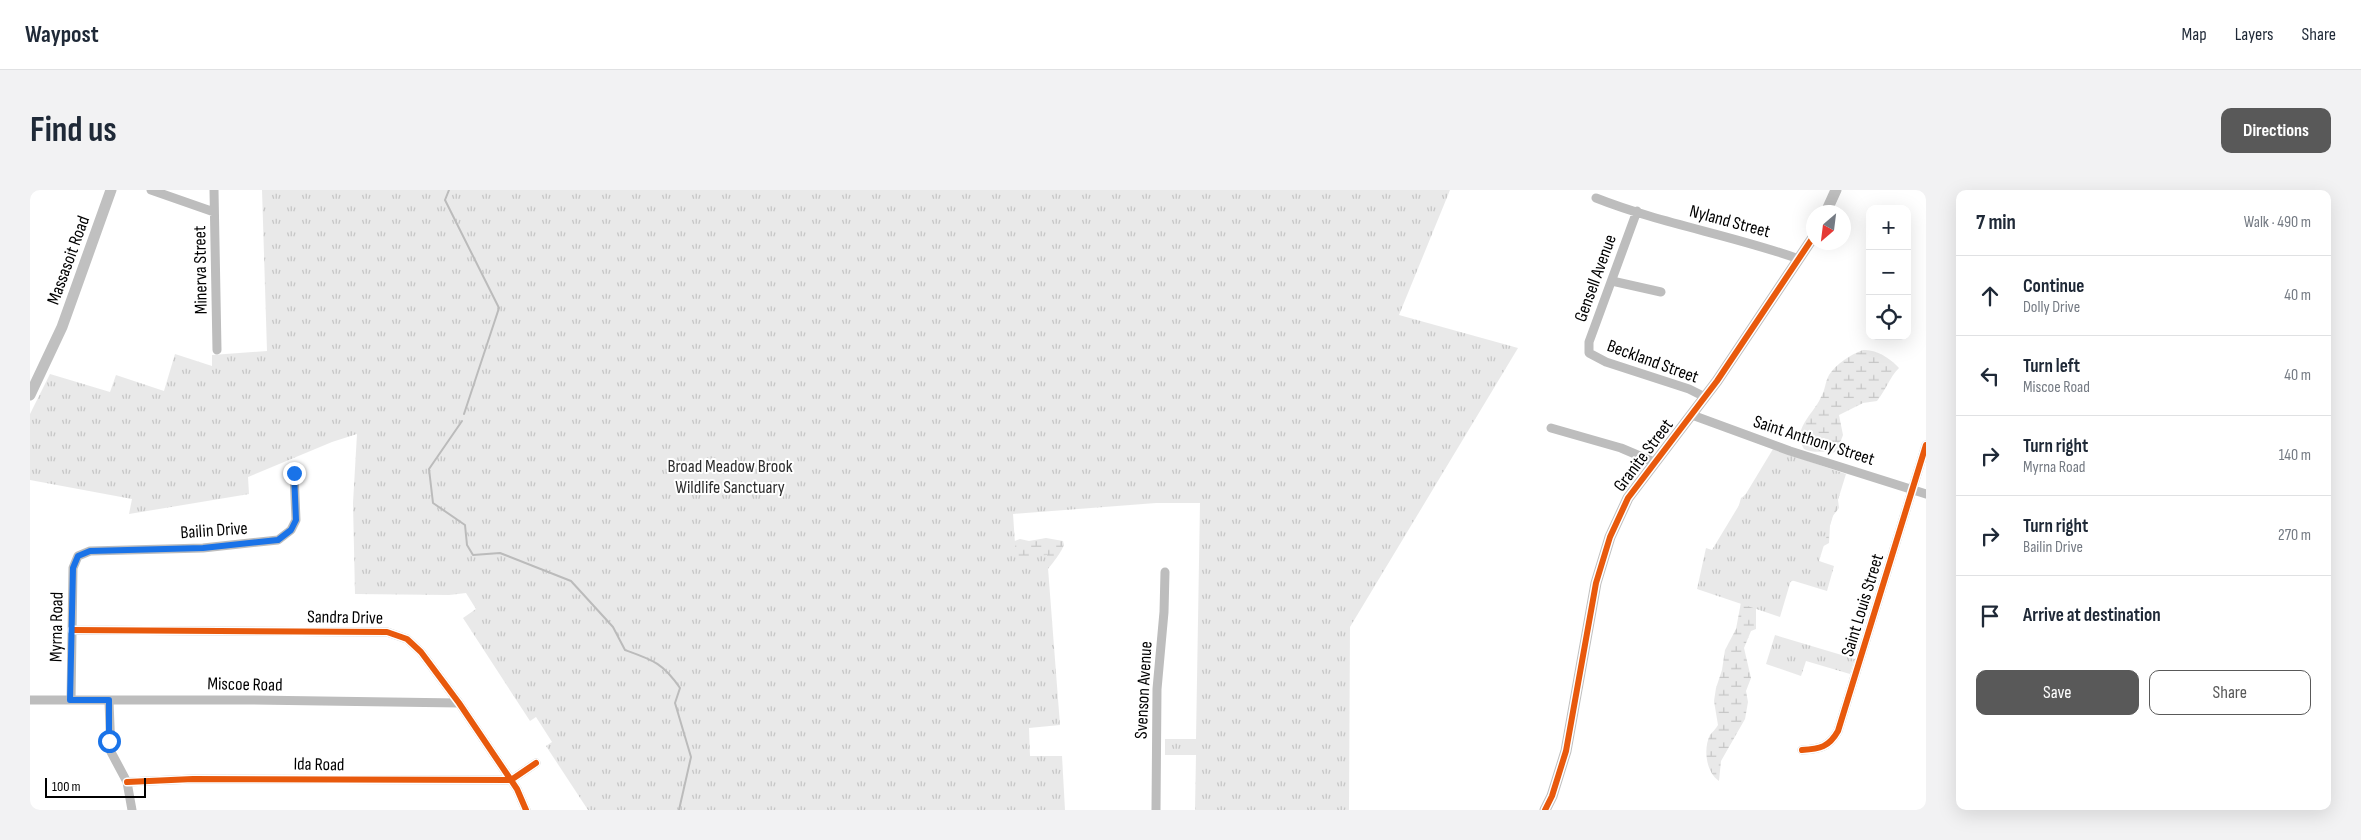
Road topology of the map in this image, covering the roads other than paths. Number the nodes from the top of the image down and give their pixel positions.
1 (110, 190) edge
2 (151, 190) edge
3 (214, 190) edge
4 (1836, 190) edge
5 (1596, 198) dead end
6 (1829, 205) edge
7 (1637, 211) junction
8 (214, 212) junction
9 (1806, 248) edge
10 (1799, 259) junction
11 (1612, 281) junction
12 (1661, 292) dead end
13 (217, 350) dead end
14 (1591, 355) joint
15 (30, 396) edge
16 (1705, 397) junction
17 (1692, 415) junction
18 (1551, 428) dead end
19 (1926, 445) edge
20 (1654, 462) junction
21 (294, 473) dead end
22 (1912, 489) junction
23 (1926, 494) edge
24 (78, 556) joint
25 (1165, 572) dead end
26 (72, 630) junction
27 (30, 700) edge
28 (70, 700) junction
29 (109, 700) junction
30 (459, 703) junction
31 (1802, 750) dead end
32 (536, 763) dead end
33 (511, 780) junction
34 (127, 782) junction
35 (132, 810) edge
36 (526, 810) edge
37 (1156, 810) edge
38 (1545, 810) edge

1 - 15 street, Massasoit Road
2 - 8 street
3 - 8 street, Minerva Street
4 - 6 street
5 - 7 street, Nyland Street
7 - 10 street, Nyland Street
7 - 11 street, Gensell Avenue
8 - 13 street, Minerva Street
9 - 10 street, Granite Street
10 - 16 street, Granite Street
11 - 12 street
11 - 14 street, Gensell Avenue
14 - 16 street, Beckland Street
16 - 17 street, Granite Street
17 - 20 street, Granite Street
17 - 22 street, Saint Anthony Street
18 - 20 street
19 - 22 street, Saint Louis Street
20 - 38 street, Granite Street
21 - 24 street, Bailin Drive
22 - 23 street, Saint Anthony Street
22 - 31 street, Saint Louis Street
24 - 26 street, Myrna Road
25 - 37 street, Svenson Avenue
26 - 28 street, Myrna Road
26 - 30 street, Sandra Drive
27 - 28 street, Miscoe Road
28 - 29 street, Miscoe Road
29 - 30 street, Miscoe Road
29 - 34 street
30 - 33 street, Sandra Drive
32 - 33 street
33 - 34 street, Ida Road
33 - 36 street, Sandra Drive
34 - 35 street

